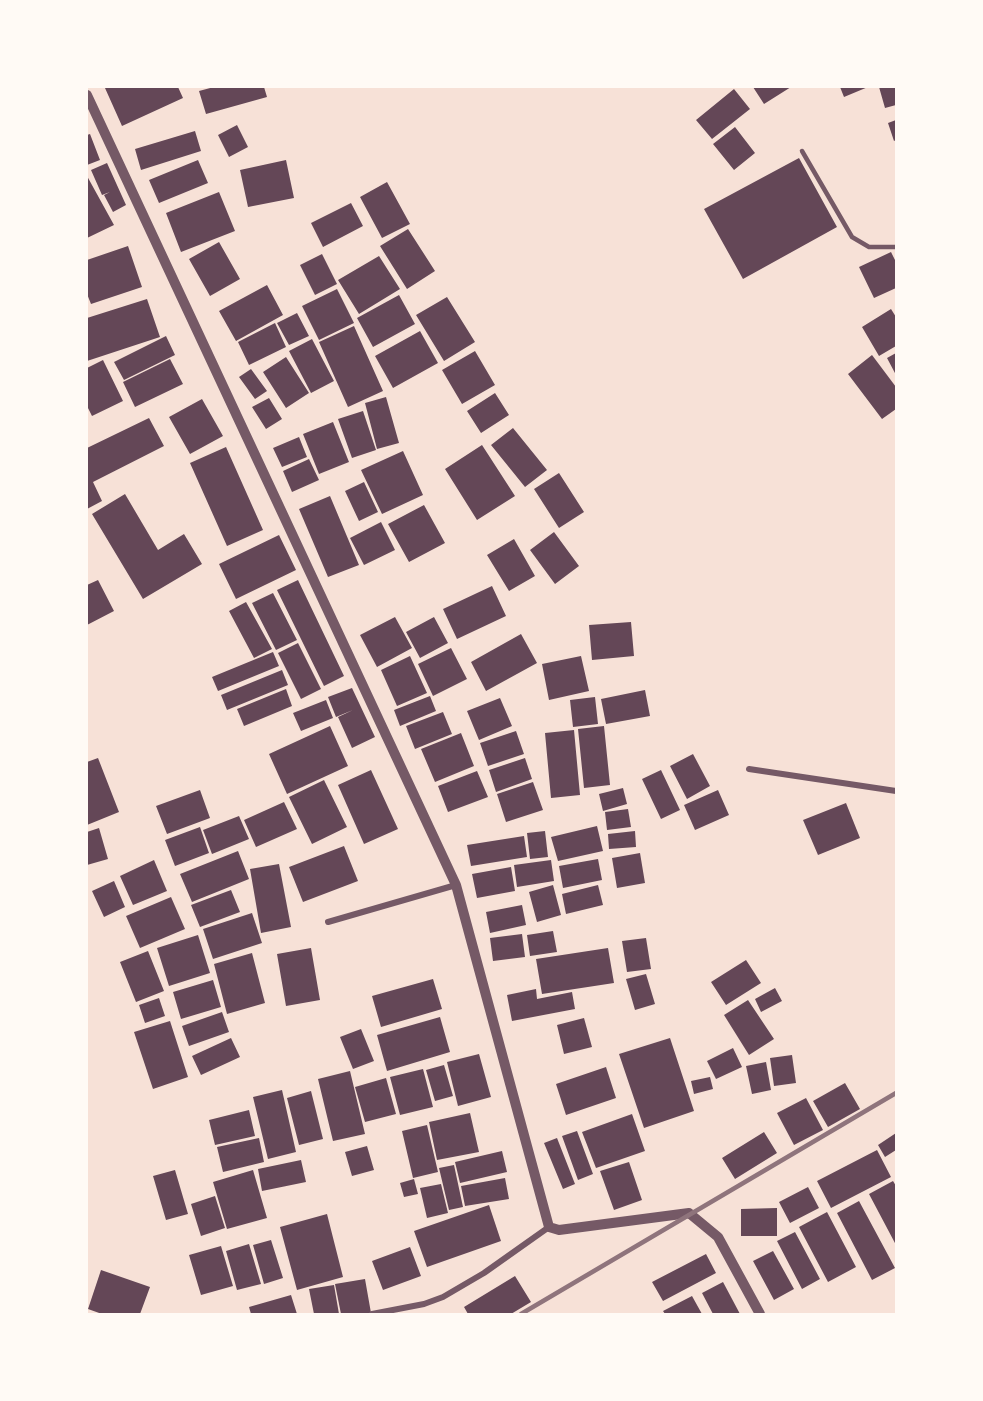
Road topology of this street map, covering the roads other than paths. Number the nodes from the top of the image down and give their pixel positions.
1 (87, 94) edge
2 (802, 151) dead end
3 (896, 247) edge
4 (749, 769) dead end
5 (896, 791) edge
6 (456, 885) junction
7 (328, 922) dead end
8 (549, 1227) junction
9 (372, 1314) edge
10 (760, 1314) edge

1 - 6 street
2 - 3 lane
4 - 5 street
6 - 7 street
6 - 8 street
8 - 9 street
8 - 10 street

